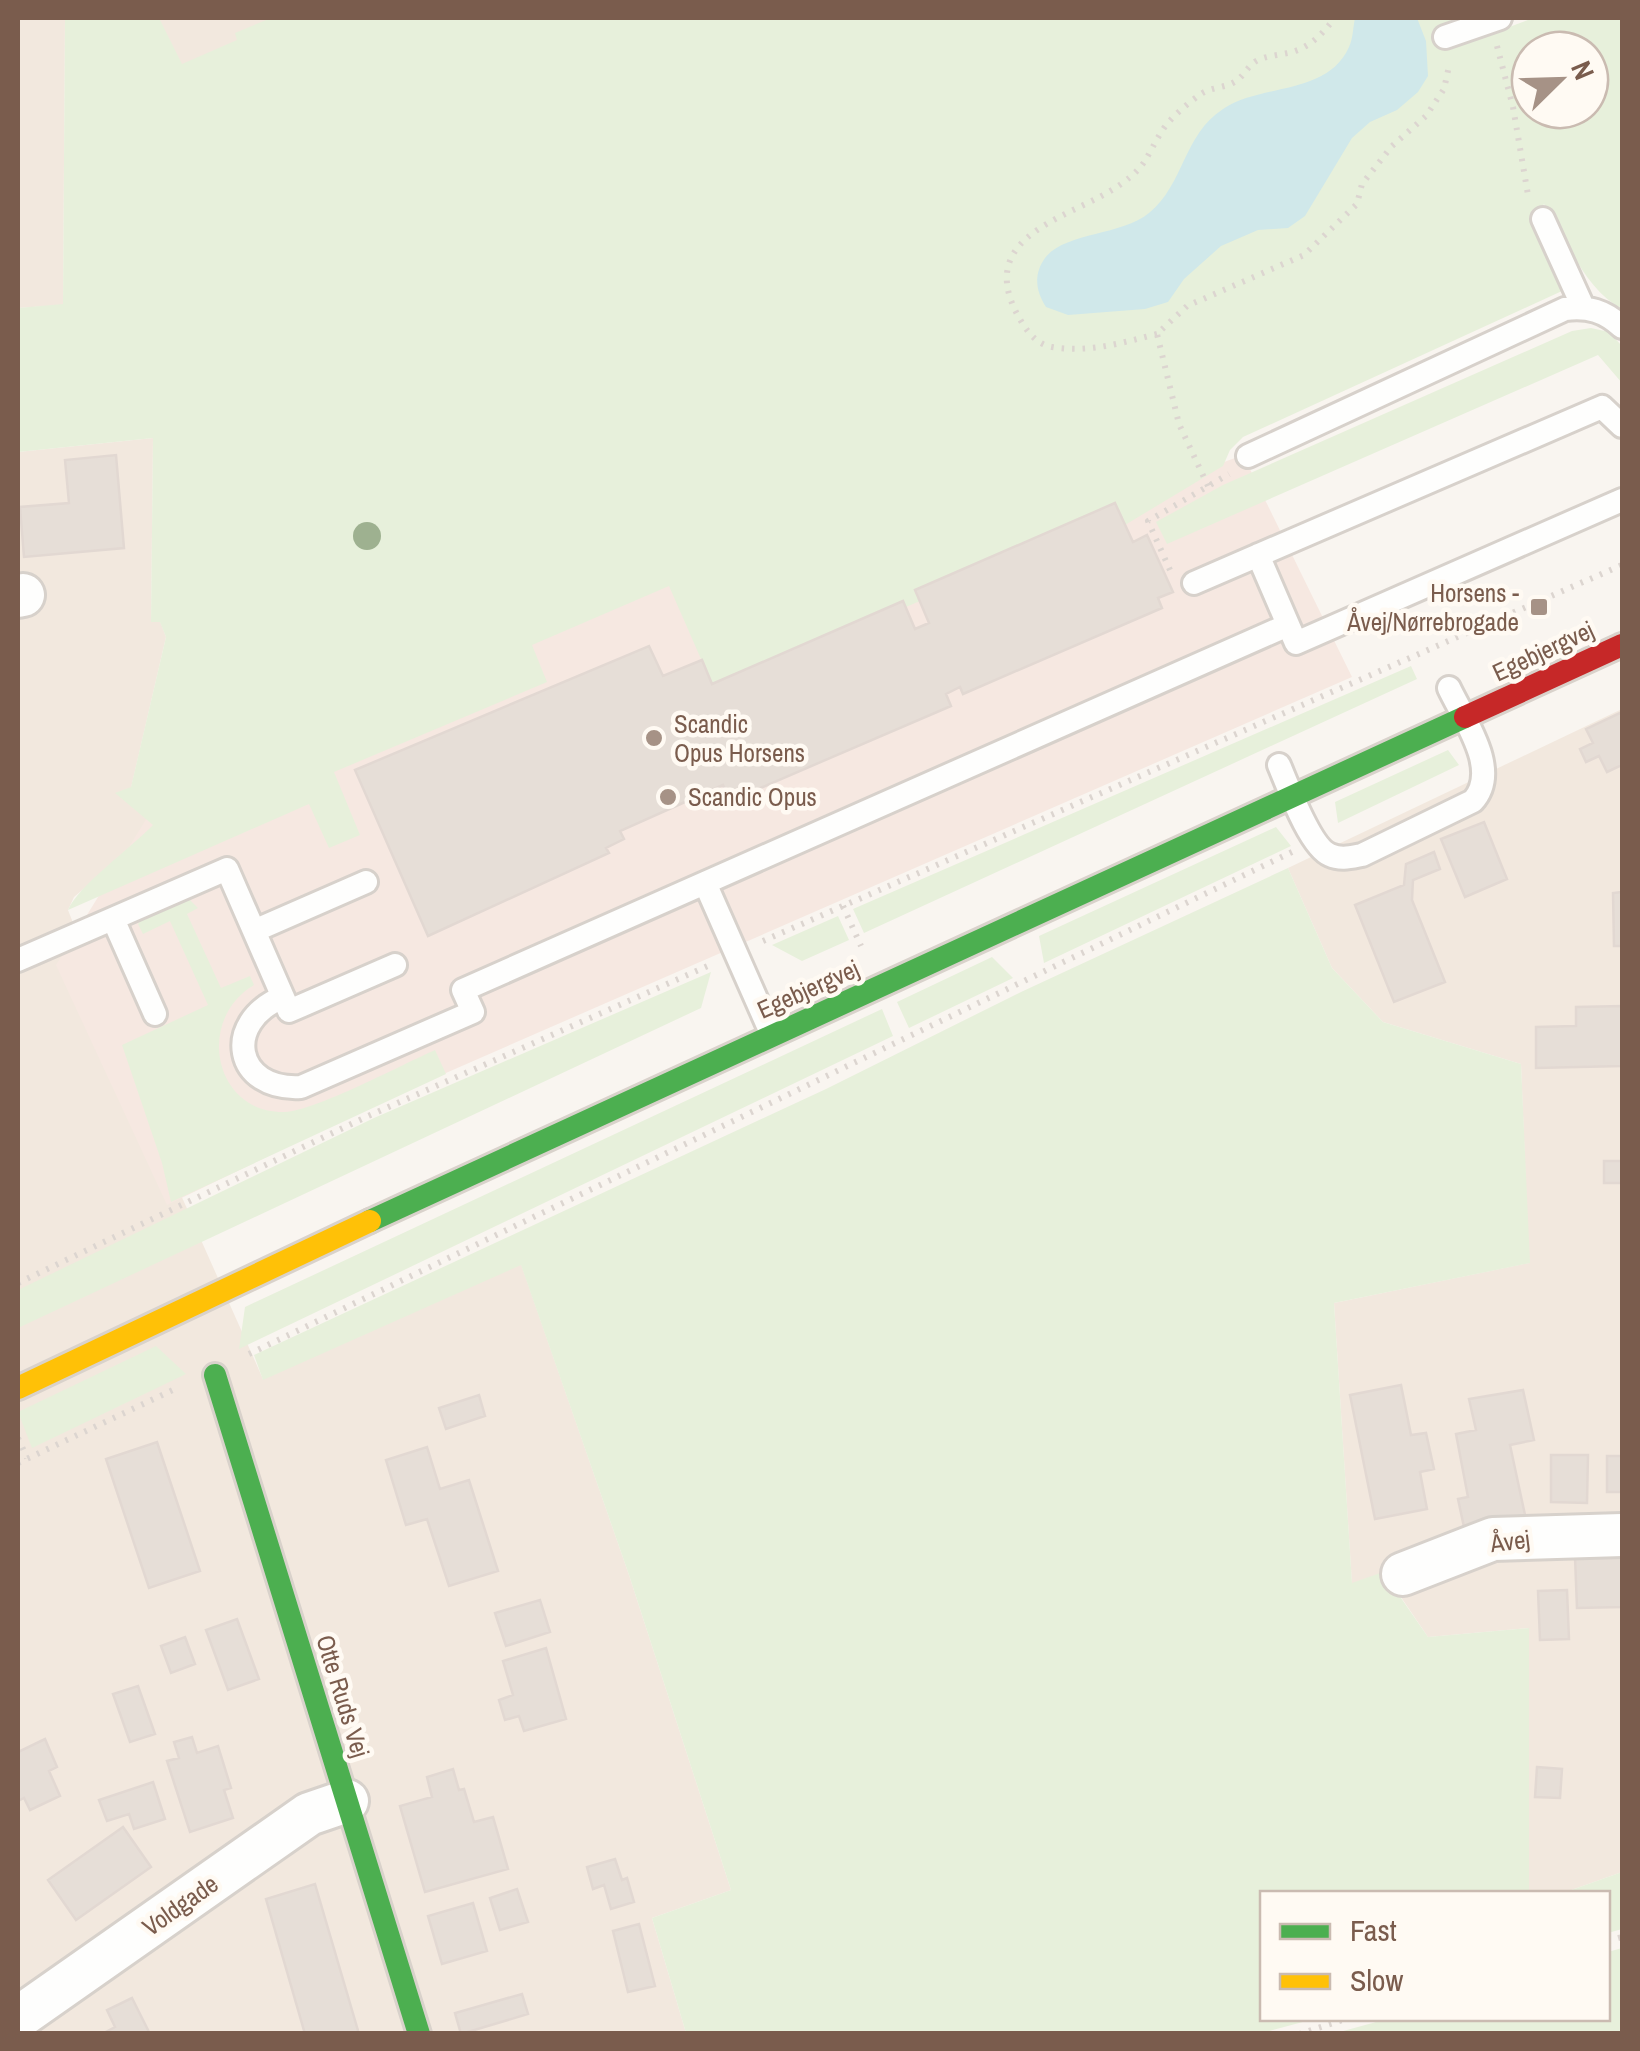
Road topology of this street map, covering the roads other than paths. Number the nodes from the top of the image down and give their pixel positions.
1 (1495, 19) edge
2 (1445, 38) road end
3 (1543, 218) road end
4 (1583, 306) junction
5 (1622, 327) edge
6 (1622, 426) edge
7 (1248, 456) dead end
8 (1622, 500) edge
9 (1258, 556) junction
10 (1194, 583) road end
11 (1288, 625) junction
12 (1622, 645) edge
13 (1449, 688) dead end
14 (1464, 718) junction
15 (1279, 765) dead end
16 (1293, 796) junction
17 (366, 882) dead end
18 (704, 883) junction
19 (113, 919) junction
20 (254, 931) junction
21 (18, 960) edge
22 (395, 965) dead end
23 (283, 996) junction
24 (154, 1014) dead end
25 (772, 1036) junction
26 (223, 1369) road end
27 (18, 1388) edge
28 (1622, 1535) edge
29 (1403, 1574) dead end
30 (347, 1801) junction
31 (18, 2018) edge
32 (419, 2034) edge

1 - 2 lane
3 - 4 lane
4 - 5 lane
4 - 7 lane
6 - 9 lane
8 - 11 lane
9 - 10 lane
9 - 11 lane
11 - 18 lane
12 - 14 street, Egebjergvej
13 - 14 lane
14 - 16 street, Egebjergvej
14 - 16 lane
15 - 16 lane
16 - 25 street, Egebjergvej
17 - 20 lane
18 - 23 lane
18 - 25 lane
19 - 20 lane
19 - 21 lane
19 - 24 lane
20 - 23 lane
22 - 23 lane
25 - 27 street, Egebjergvej
26 - 30 street, Otte Ruds Vej
28 - 29 street, Åvej
30 - 31 street, Voldgade
30 - 32 street, Otte Ruds Vej

